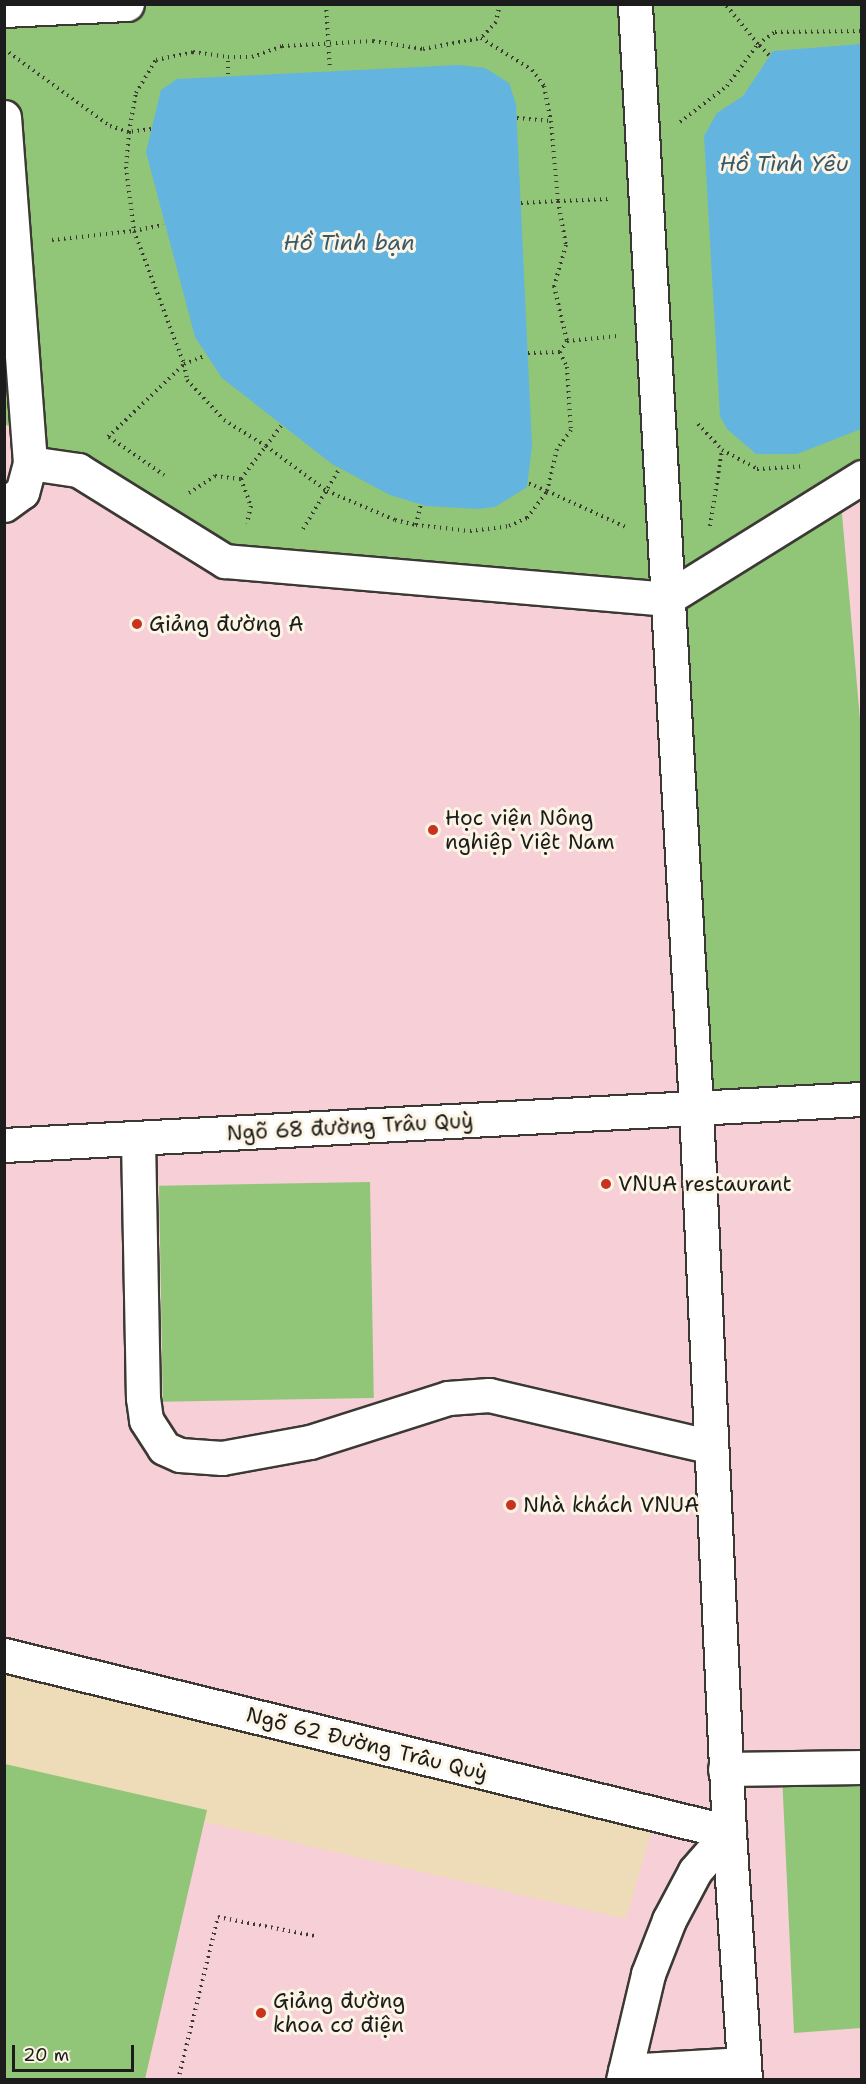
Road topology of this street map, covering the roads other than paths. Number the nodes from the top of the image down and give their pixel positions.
1 (127, 4) edge
2 (635, 4) edge
3 (4, 10) edge
4 (4, 117) edge
5 (30, 463) junction
6 (861, 477) edge
7 (4, 505) edge
8 (666, 599) junction
9 (861, 1099) edge
10 (696, 1107) junction
11 (138, 1139) junction
12 (4, 1146) edge
13 (708, 1446) junction
14 (4, 1655) edge
15 (861, 1767) edge
16 (725, 1769) junction
17 (729, 1832) junction
18 (744, 2072) edge
19 (624, 2075) edge

1 - 3 street
2 - 8 street
4 - 5 street
5 - 7 street
5 - 8 street
6 - 8 street
8 - 10 street
9 - 10 street, Ngõ 68 đường Trâu Quỳ
10 - 11 street, Ngõ 68 đường Trâu Quỳ
10 - 13 street
11 - 12 street, Ngõ 68 đường Trâu Quỳ
11 - 13 street
13 - 16 street
14 - 17 street, Ngõ 62 Đường Trâu Quỳ
15 - 16 street
16 - 17 street
17 - 18 street
17 - 19 street
18 - 19 street

